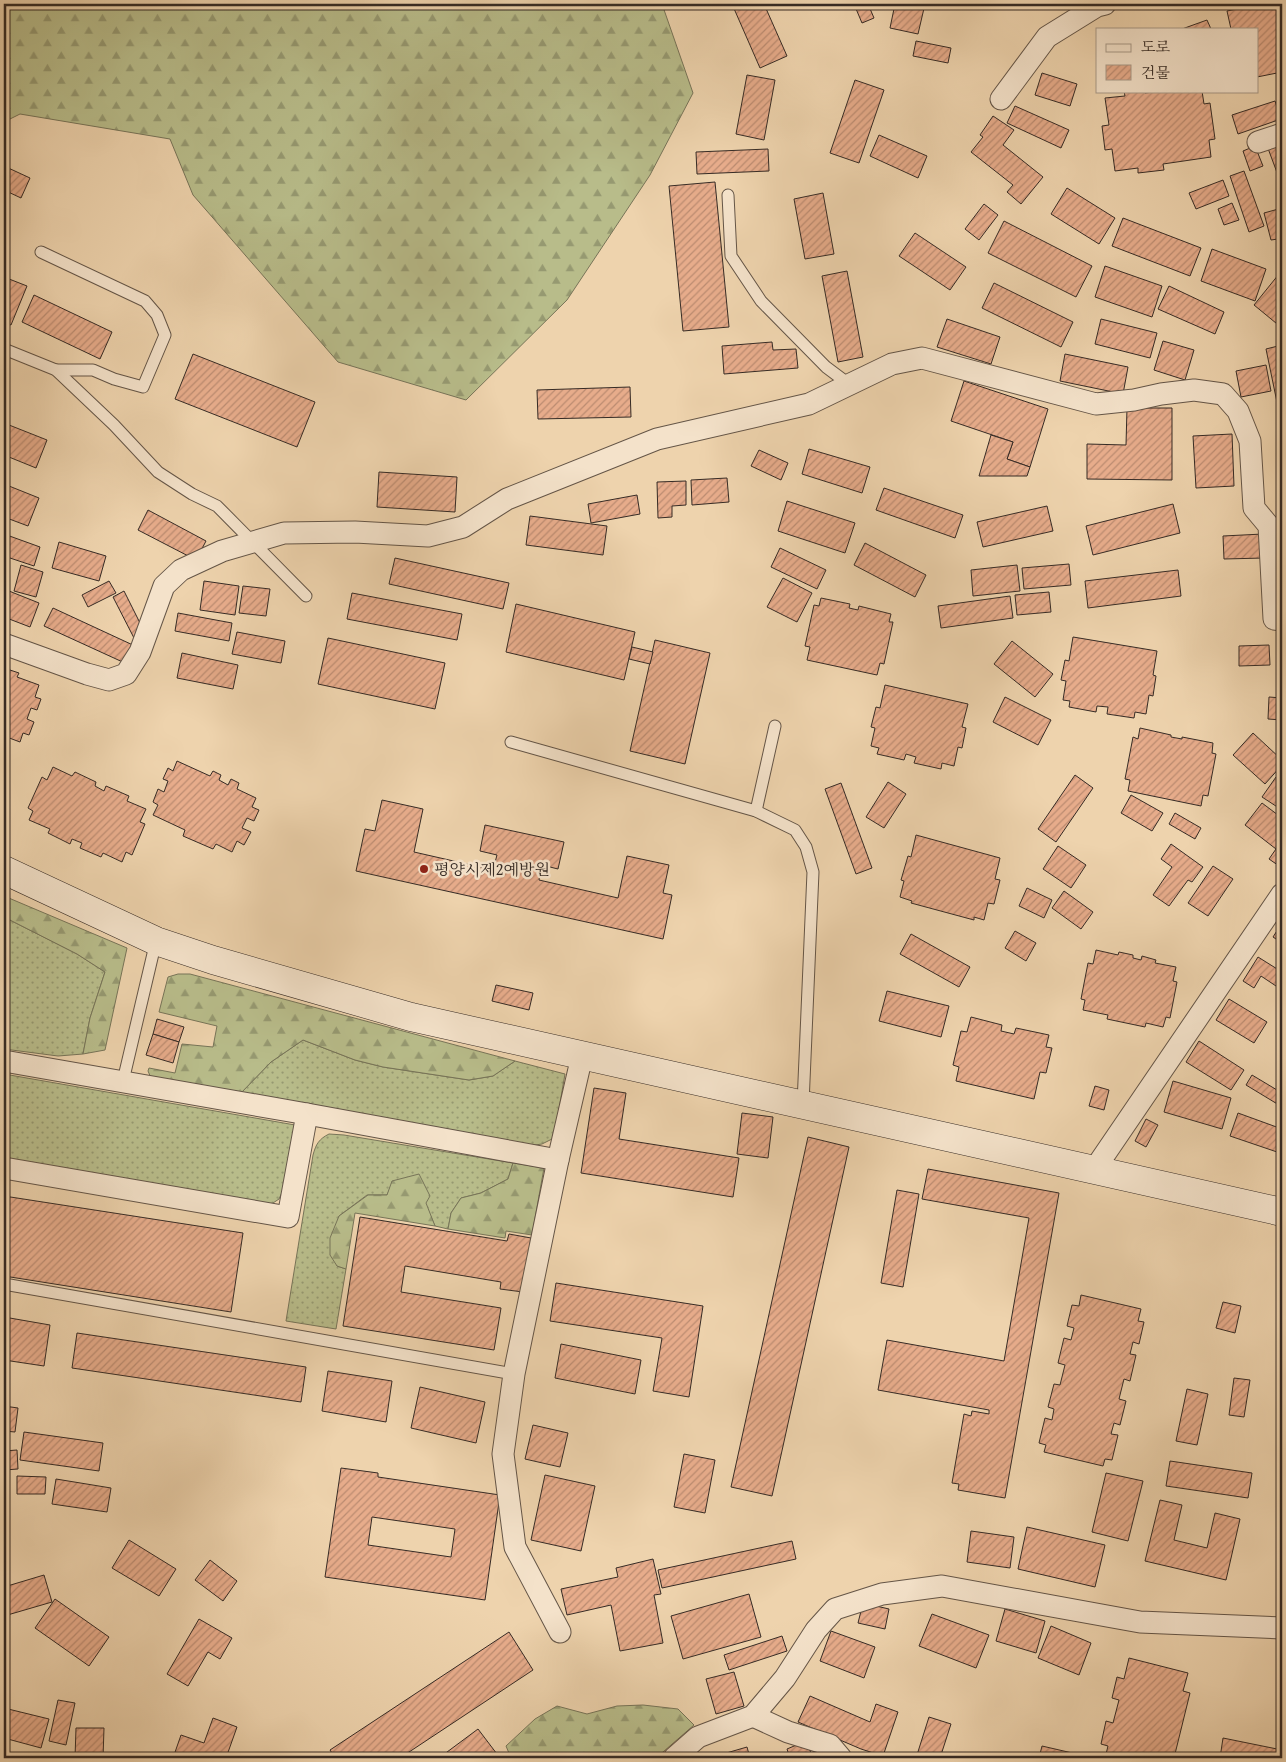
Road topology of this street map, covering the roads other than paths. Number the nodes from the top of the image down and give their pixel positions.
1 (1105, 4) edge
2 (1000, 99) dead end
3 (1282, 134) edge
4 (1258, 142) dead end
5 (728, 195) dead end
6 (41, 252) dead end
7 (4, 349) edge
8 (56, 370) junction
9 (850, 385) junction
10 (254, 542) junction
11 (306, 596) dead end
12 (1282, 620) edge
13 (4, 644) edge
14 (775, 726) dead end
15 (511, 742) dead end
16 (756, 811) junction
17 (4, 870) edge
18 (1282, 894) edge
19 (156, 941) junction
20 (582, 1056) junction
21 (4, 1061) edge
22 (123, 1081) junction
23 (803, 1104) junction
24 (307, 1114) junction
25 (558, 1160) junction
26 (4, 1168) edge
27 (1094, 1170) junction
28 (1282, 1212) edge
29 (4, 1284) edge
30 (514, 1374) junction
31 (1282, 1628) edge
32 (560, 1632) dead end
33 (753, 1716) junction
34 (674, 1758) edge
35 (842, 1758) edge

1 - 2 street
3 - 4 street
5 - 9 lane
6 - 8 lane
7 - 8 lane
8 - 10 lane
9 - 10 street
9 - 12 street
10 - 11 lane
10 - 13 street
14 - 16 lane
15 - 16 lane
16 - 23 lane
17 - 19 main road
18 - 27 street
19 - 20 main road
19 - 22 lane
20 - 23 main road
20 - 25 street
21 - 22 street
22 - 24 street
23 - 27 main road
24 - 25 street
24 - 26 street
25 - 30 street
27 - 28 main road
29 - 30 lane
30 - 32 street
31 - 33 street
33 - 34 street
33 - 35 street

